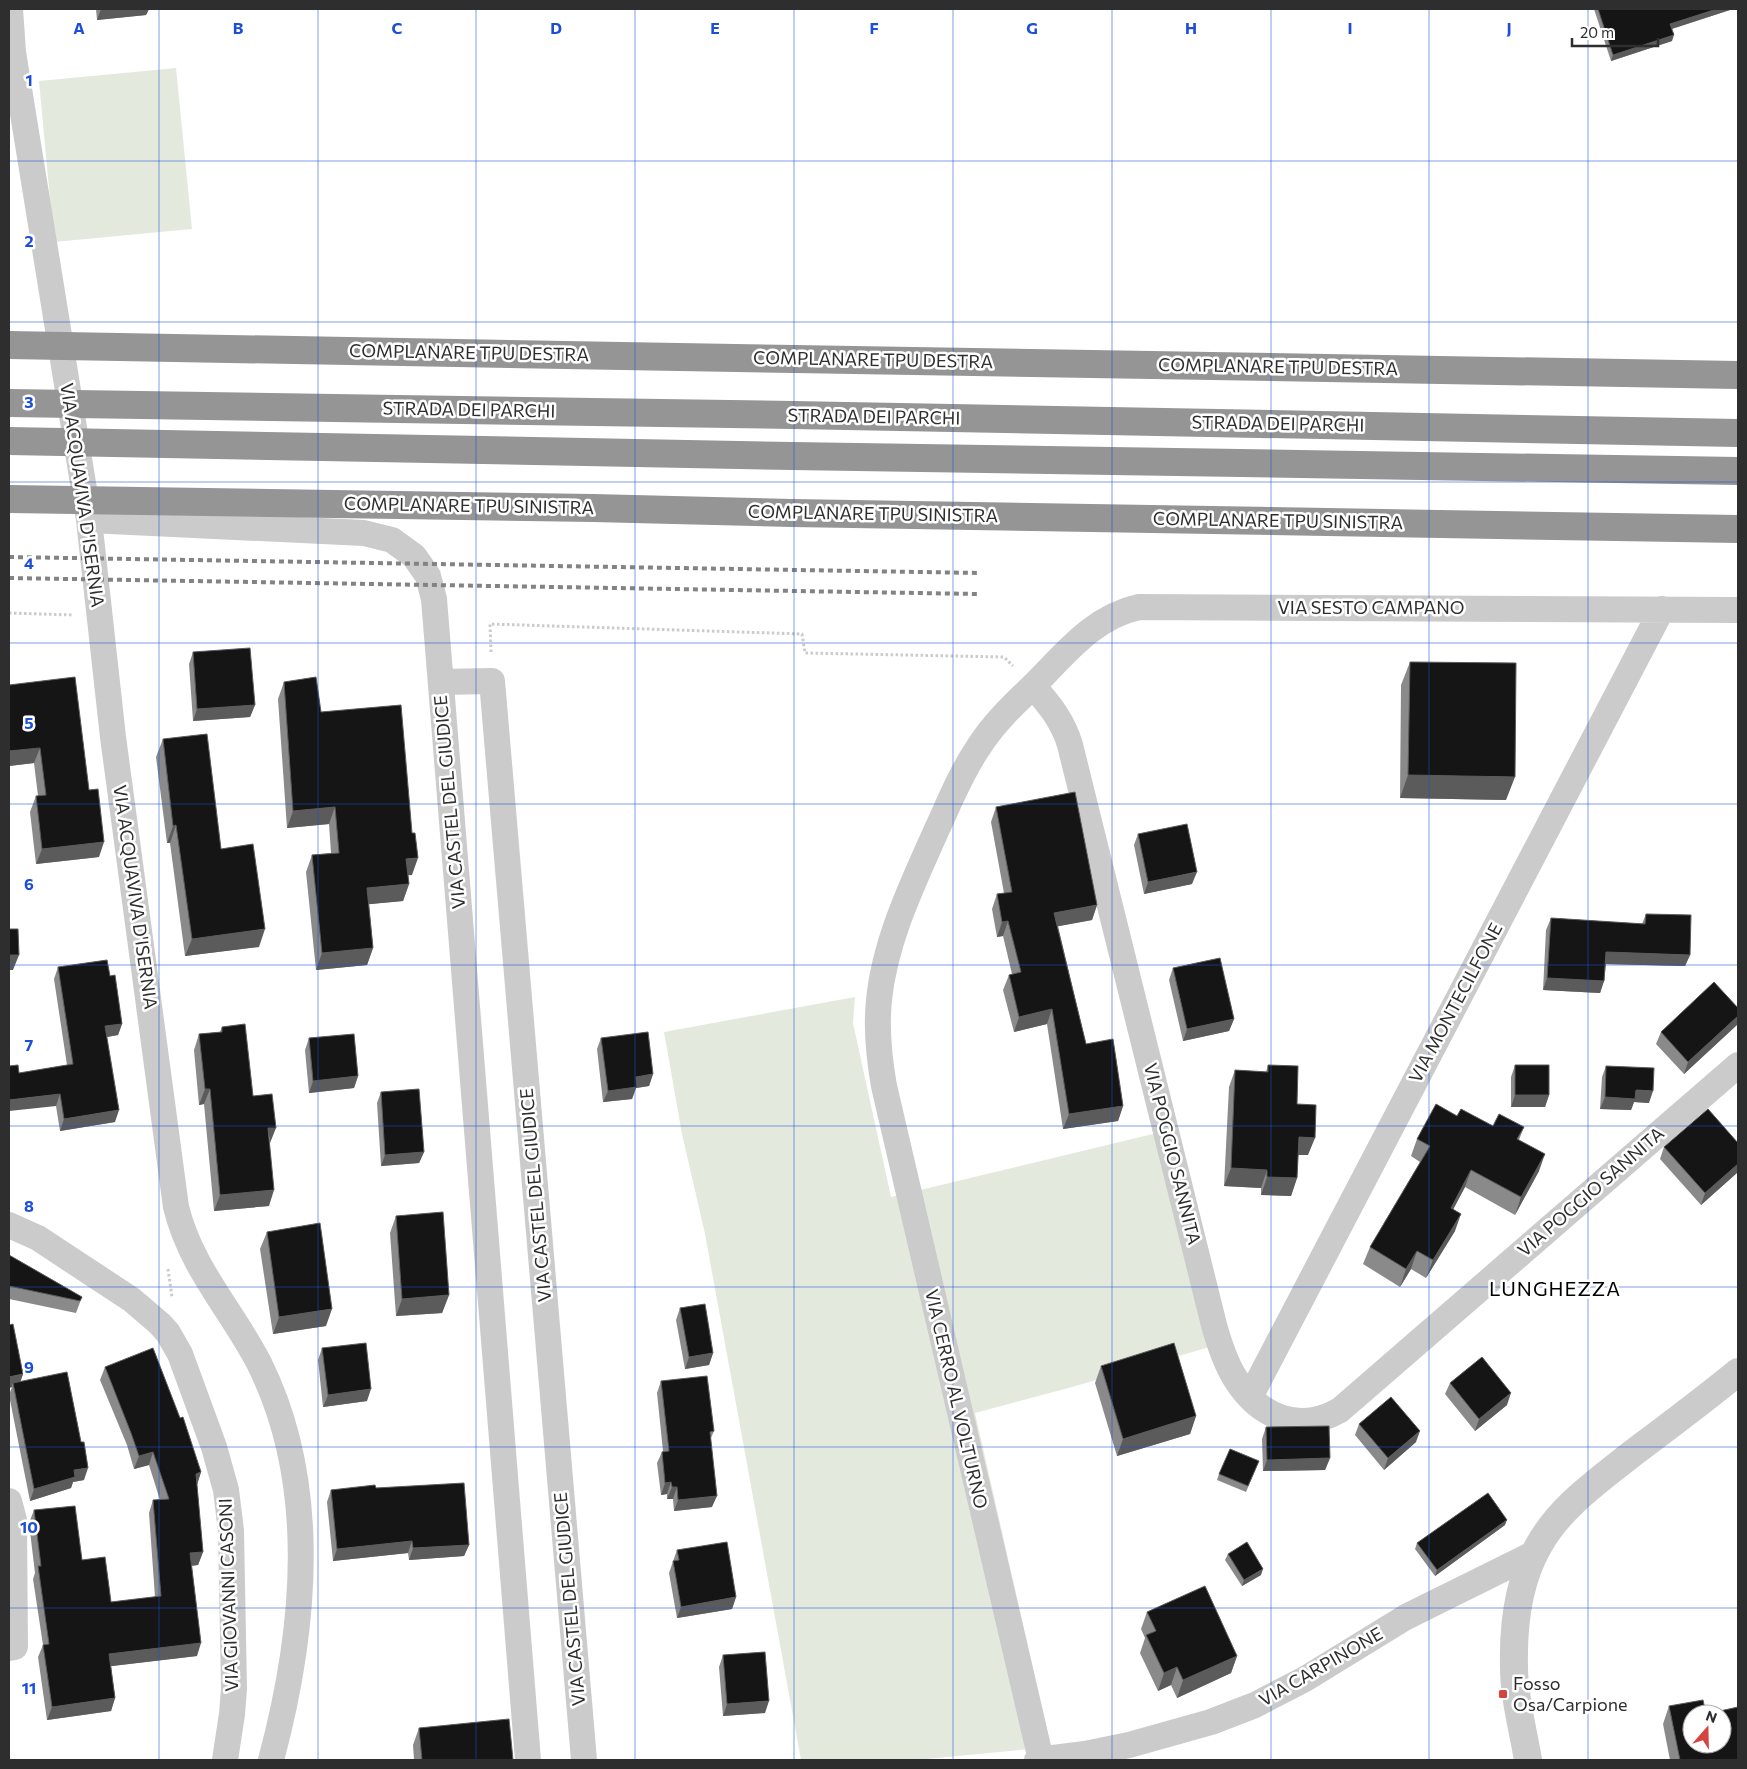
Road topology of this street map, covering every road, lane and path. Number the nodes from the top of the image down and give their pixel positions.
1 (10, 9) edge
2 (9, 345) edge
3 (1738, 375) edge
4 (9, 403) edge
5 (1738, 433) edge
6 (9, 441) edge
7 (1738, 470) edge
8 (9, 499) edge
9 (89, 520) junction
10 (1738, 529) edge
11 (1662, 610) junction
12 (1738, 610) edge
13 (9, 613) edge
14 (100, 615) junction
15 (1004, 656) dead end
16 (492, 681) junction
17 (441, 682) junction
18 (1033, 686) junction
19 (1738, 1065) edge
20 (9, 1225) edge
21 (168, 1267) dead end
22 (168, 1333) junction
23 (1738, 1372) edge
24 (1250, 1397) junction
25 (9, 1501) edge
26 (1535, 1553) junction
27 (9, 1648) edge
28 (225, 1760) edge
29 (271, 1760) edge
30 (528, 1760) edge
31 (584, 1760) edge
32 (1039, 1760) edge
33 (1528, 1760) edge

1 - 9 street, VIA ACQUAVIVA D'ISERNIA
2 - 3 highway, COMPLANARE TPU DESTRA, bridge
4 - 5 highway, STRADA DEI PARCHI, bridge
6 - 7 highway, bridge
8 - 10 highway, COMPLANARE TPU SINISTRA, bridge
9 - 14 street, VIA ACQUAVIVA D'ISERNIA
9 - 17 street, VIA CASTEL DEL GIUDICE
11 - 12 street, VIA SESTO CAMPANO
11 - 18 street, VIA SESTO CAMPANO
11 - 24 street, VIA MONTECILFONE
13 - 14 path
14 - 29 street, VIA ACQUAVIVA D'ISERNIA
15 - 16 path
16 - 17 street, VIA CASTEL DEL GIUDICE
16 - 31 street, VIA CASTEL DEL GIUDICE
17 - 30 street, VIA CASTEL DEL GIUDICE
18 - 24 street, VIA POGGIO SANNITA
18 - 32 street, VIA CERRO AL VOLTURNO
19 - 24 street, VIA POGGIO SANNITA
20 - 22 street, VIA GIOVANNI CASONI
21 - 22 path
22 - 28 street, VIA GIOVANNI CASONI
23 - 26 street
25 - 27 street
26 - 32 street, VIA CARPINONE
26 - 33 street

